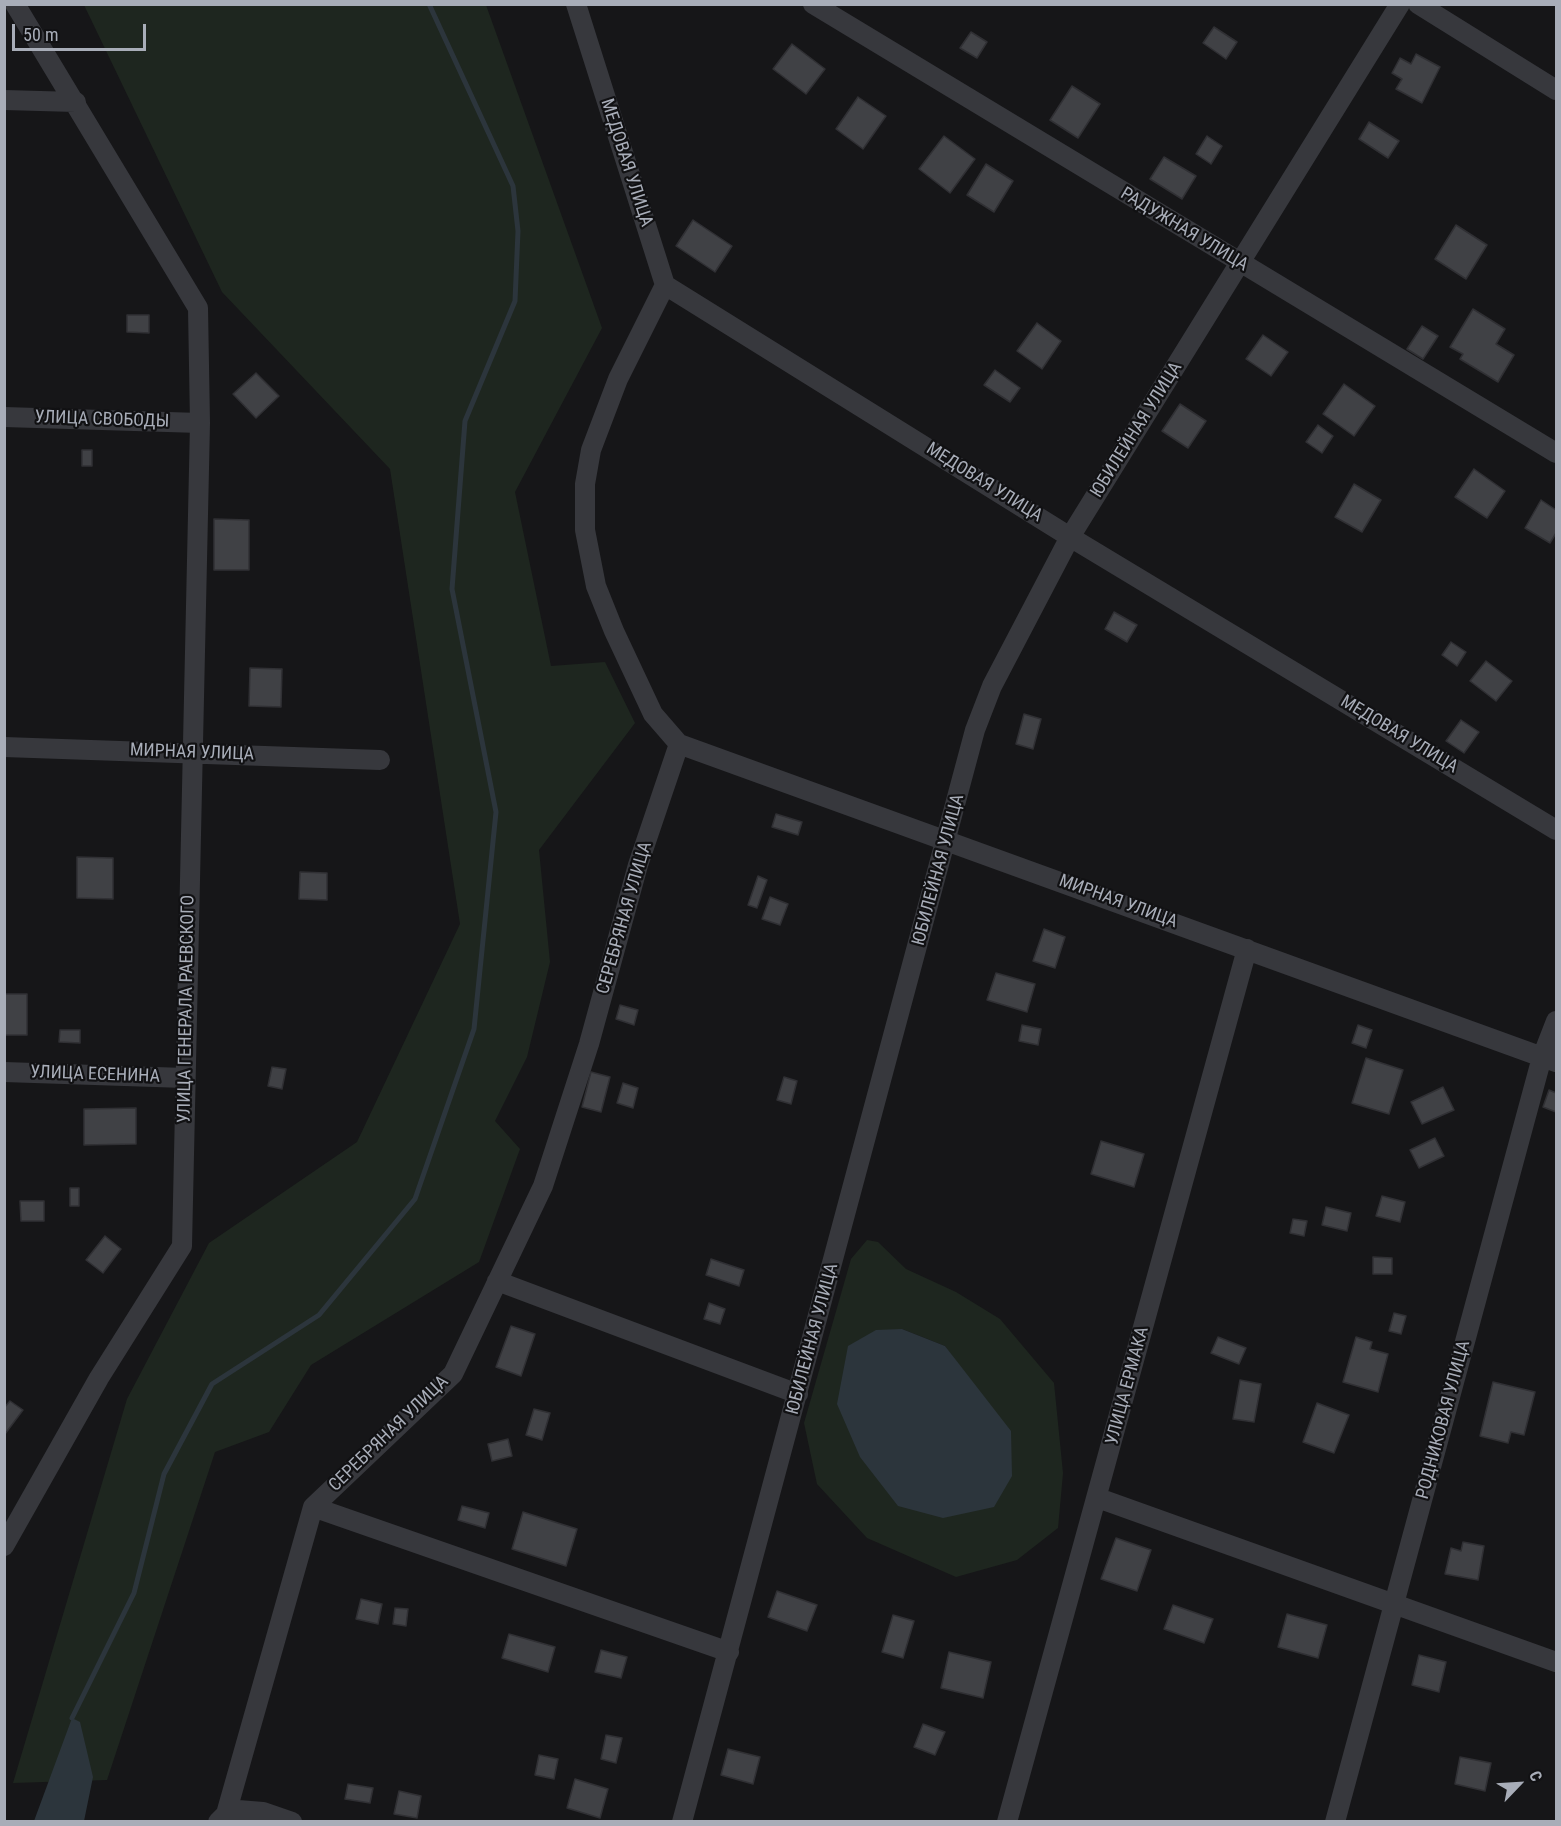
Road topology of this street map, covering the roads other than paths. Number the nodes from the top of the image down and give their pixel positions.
1 (15, 4) edge
2 (576, 4) edge
3 (813, 4) edge
4 (1400, 4) edge
5 (1418, 4) edge
6 (1557, 90) edge
7 (4, 100) edge
8 (76, 102) junction
9 (1240, 264) junction
10 (664, 285) junction
11 (4, 417) edge
12 (200, 423) junction
13 (1557, 453) edge
14 (1070, 537) junction
15 (679, 744) junction
16 (4, 747) edge
17 (192, 752) junction
18 (380, 760) dead end
19 (1557, 830) edge
20 (948, 839) junction
21 (1248, 949) junction
22 (1557, 1021) edge
23 (1549, 1059) edge
24 (4, 1072) edge
25 (185, 1078) junction
26 (497, 1281) junction
27 (798, 1394) junction
28 (1098, 1498) junction
29 (313, 1507) junction
30 (4, 1546) edge
31 (1394, 1606) junction
32 (729, 1652) junction
33 (1557, 1662) edge
34 (222, 1818) edge
35 (291, 1821) edge
36 (682, 1821) edge
37 (1007, 1821) edge
38 (1335, 1821) edge

1 - 8 street, УЛИЦА ГЕНЕРАЛА РАЕВСКОГО
2 - 10 street, МЕДОВАЯ УЛИЦА
3 - 9 street, РАДУЖНАЯ УЛИЦА
4 - 9 street, ЮБИЛЕЙНАЯ УЛИЦА
5 - 6 street
7 - 8 street
8 - 12 street, УЛИЦА ГЕНЕРАЛА РАЕВСКОГО
9 - 13 street, РАДУЖНАЯ УЛИЦА
9 - 14 street, ЮБИЛЕЙНАЯ УЛИЦА
10 - 14 street, МЕДОВАЯ УЛИЦА
10 - 15 street
11 - 12 street, УЛИЦА СВОБОДЫ
12 - 17 street, УЛИЦА ГЕНЕРАЛА РАЕВСКОГО
14 - 19 street, МЕДОВАЯ УЛИЦА
14 - 20 street, ЮБИЛЕЙНАЯ УЛИЦА
15 - 20 street, МИРНАЯ УЛИЦА
15 - 26 street, СЕРЕБРЯНАЯ УЛИЦА
16 - 17 street, МИРНАЯ УЛИЦА
17 - 18 street, МИРНАЯ УЛИЦА
17 - 25 street, УЛИЦА ГЕНЕРАЛА РАЕВСКОГО
20 - 21 street, МИРНАЯ УЛИЦА
20 - 27 street, ЮБИЛЕЙНАЯ УЛИЦА
21 - 23 street, МИРНАЯ УЛИЦА
21 - 28 street, УЛИЦА ЕРМАКА
22 - 23 street, РОДНИКОВАЯ УЛИЦА
23 - 31 street, РОДНИКОВАЯ УЛИЦА
24 - 25 street, УЛИЦА ЕСЕНИНА
25 - 30 street, УЛИЦА ГЕНЕРАЛА РАЕВСКОГО
26 - 27 street
26 - 29 street, СЕРЕБРЯНАЯ УЛИЦА
27 - 32 street, ЮБИЛЕЙНАЯ УЛИЦА
28 - 31 street
28 - 37 street, УЛИЦА ЕРМАКА
29 - 32 street, СЕРЕБРЯНАЯ УЛИЦА
29 - 34 street, СЕРЕБРЯНАЯ УЛИЦА
31 - 33 street
31 - 38 street, РОДНИКОВАЯ УЛИЦА
32 - 36 street, ЮБИЛЕЙНАЯ УЛИЦА
34 - 35 street

